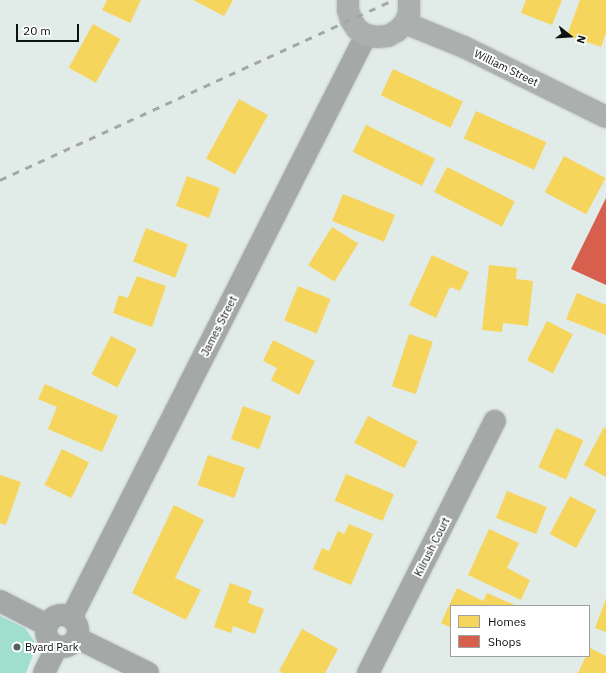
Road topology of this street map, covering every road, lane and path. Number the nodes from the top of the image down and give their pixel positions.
1 (348, 0) edge
2 (409, 0) edge
3 (405, 23) junction
4 (366, 35) junction
5 (606, 117) edge
6 (495, 421) dead end
7 (0, 601) edge
8 (47, 625) junction
9 (74, 628) junction
10 (57, 646) junction
11 (44, 673) edge
12 (148, 673) edge
13 (368, 673) edge

1 - 4 street
2 - 3 street
3 - 4 street
3 - 5 street, William Street
4 - 9 street, James Street
6 - 13 street, Kilrush Court
7 - 8 street
8 - 9 street
8 - 10 street
9 - 10 street
9 - 12 street
10 - 11 street

